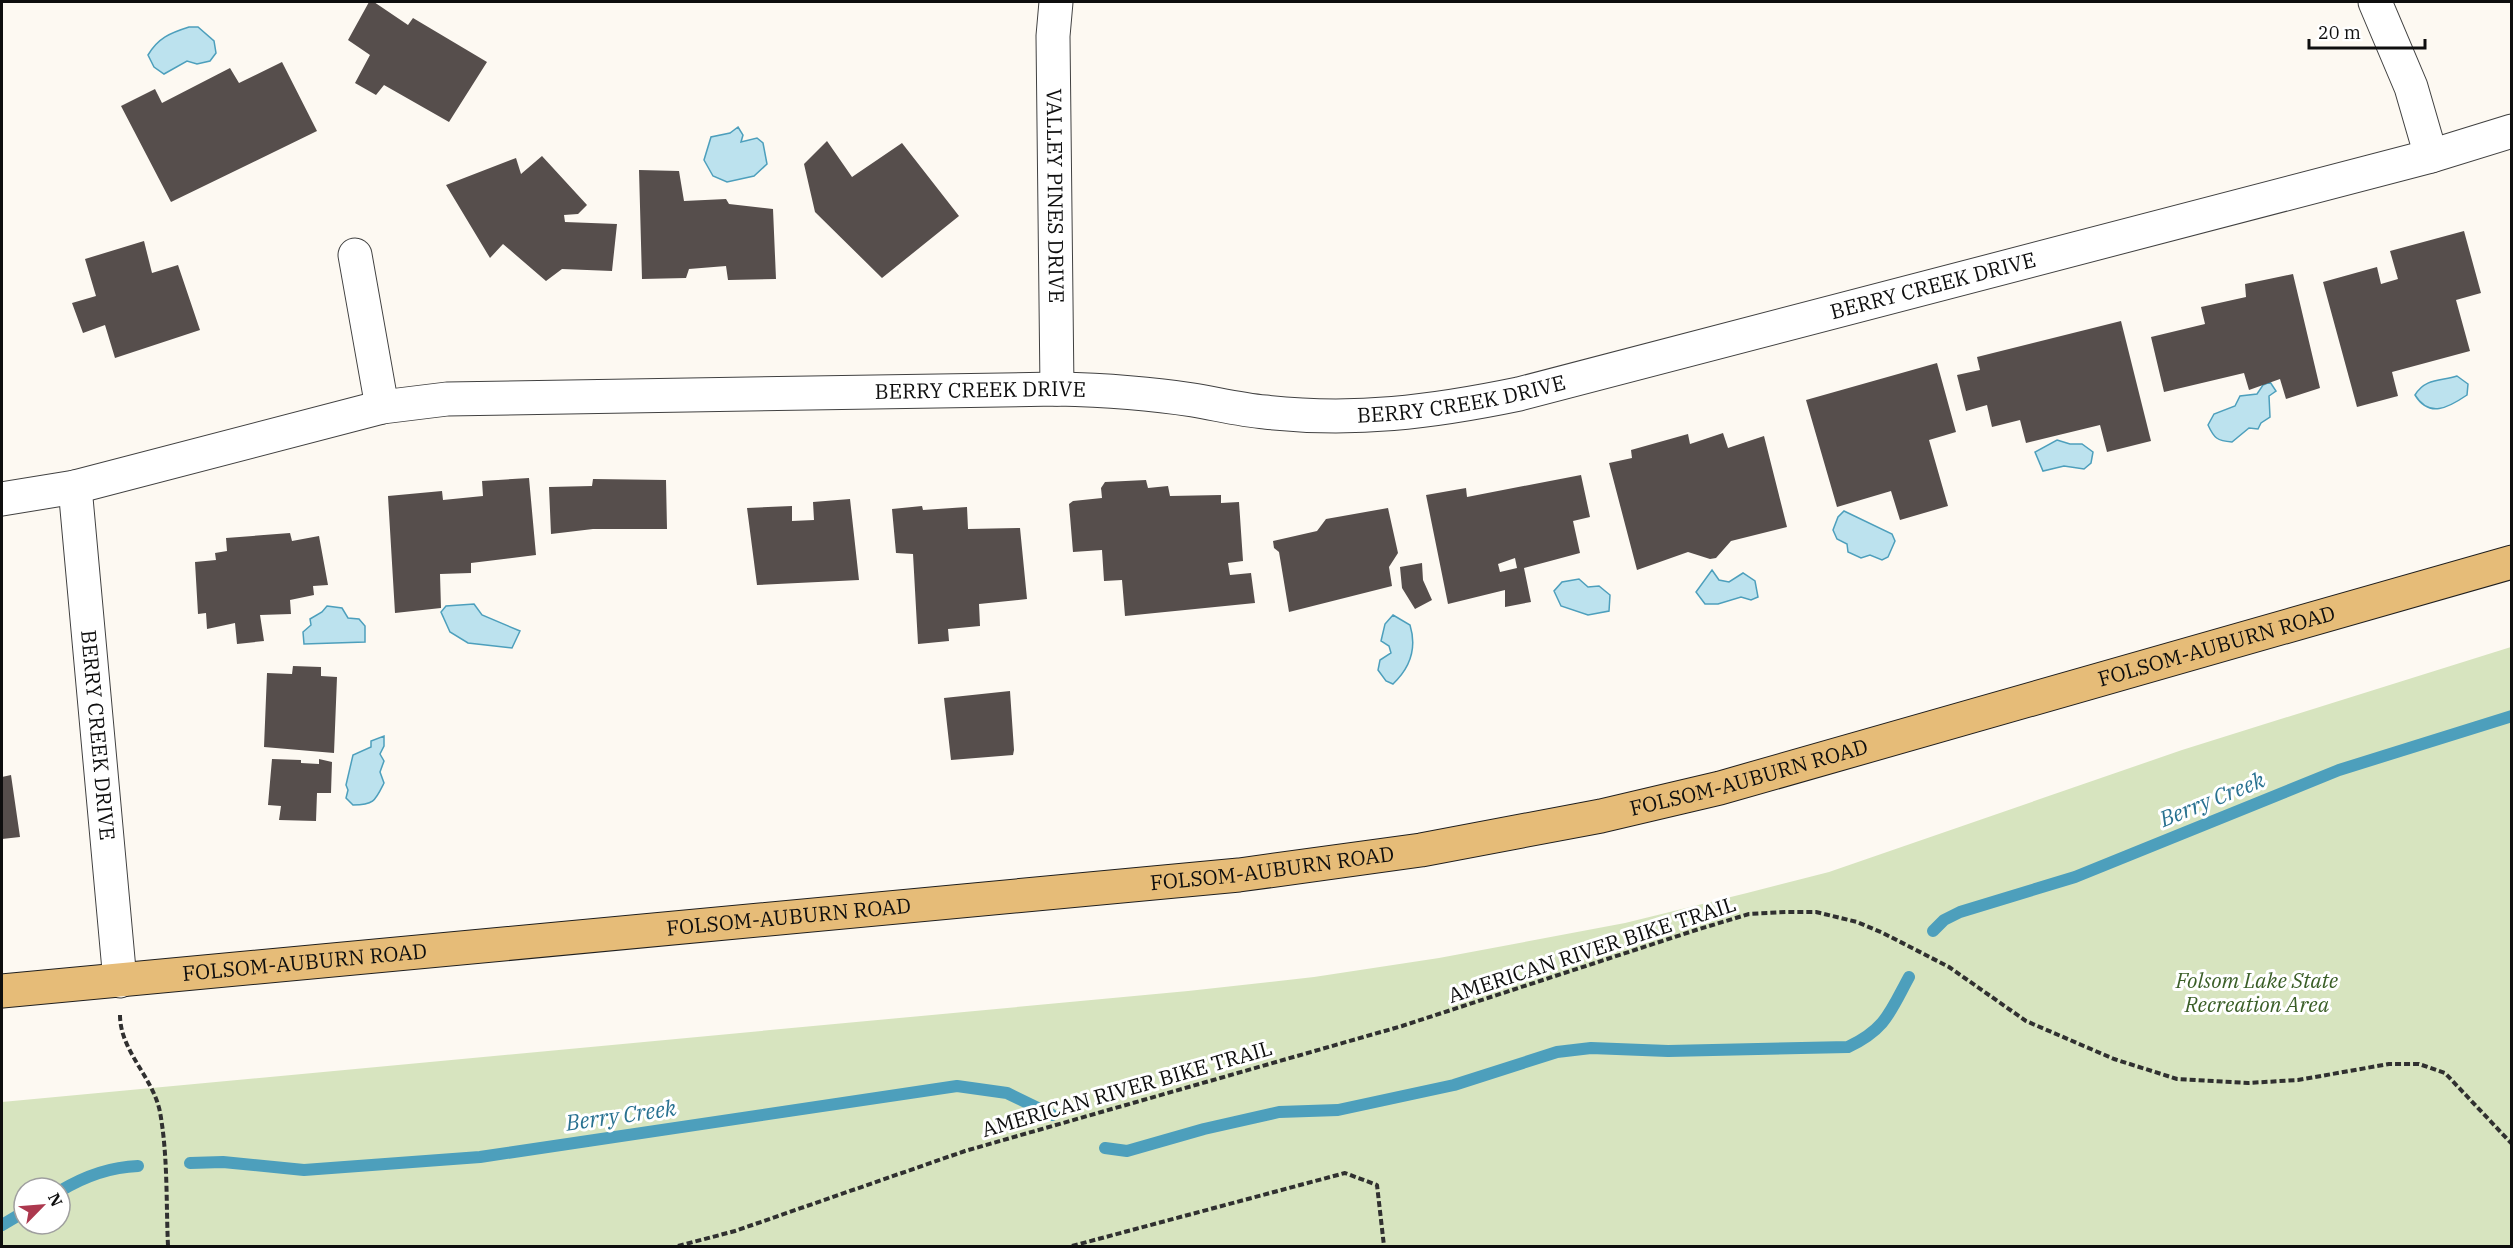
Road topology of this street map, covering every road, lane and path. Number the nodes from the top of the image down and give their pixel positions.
1 (1056, 2) edge
2 (2375, 2) edge
3 (2511, 131) edge
4 (2431, 156) junction
5 (355, 255) dead end
6 (1057, 389) junction
7 (382, 407) junction
8 (75, 488) junction
9 (2, 499) edge
10 (2511, 562) edge
11 (120, 981) junction
12 (2, 991) edge
13 (2511, 1144) edge
14 (168, 1246) edge
15 (678, 1246) edge
16 (1072, 1246) edge
17 (1384, 1246) edge

1 - 6 street, VALLEY PINES DRIVE
2 - 4 street
3 - 4 street, BERRY CREEK DRIVE
4 - 6 street, BERRY CREEK DRIVE
5 - 7 street
6 - 7 street, BERRY CREEK DRIVE
7 - 8 street, BERRY CREEK DRIVE
8 - 9 street, BERRY CREEK DRIVE
8 - 11 street, BERRY CREEK DRIVE
10 - 11 main road, FOLSOM-AUBURN ROAD
11 - 12 main road, FOLSOM-AUBURN ROAD
11 - 14 path
13 - 15 path, AMERICAN RIVER BIKE TRAIL
16 - 17 path

